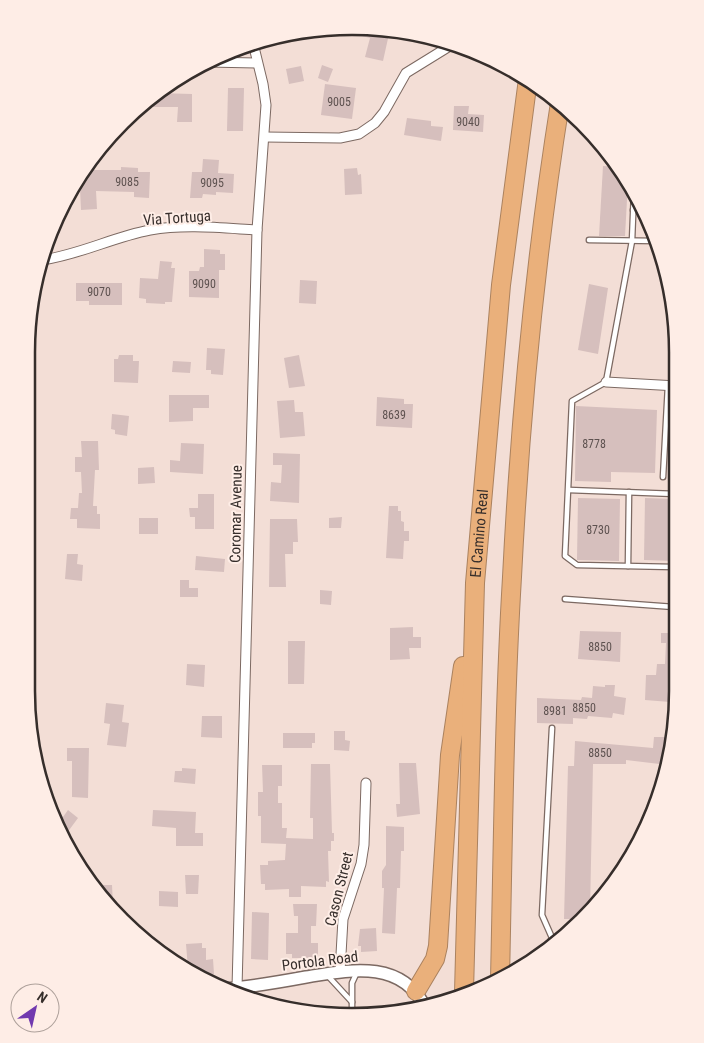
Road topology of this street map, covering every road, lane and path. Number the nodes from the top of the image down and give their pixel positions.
1 (445, 49) edge
2 (254, 51) edge
3 (224, 62) edge
4 (257, 63) junction
5 (527, 87) edge
6 (559, 112) edge
7 (265, 137) junction
8 (633, 206) edge
9 (633, 210) joint
10 (257, 230) junction
11 (589, 240) dead end
12 (632, 241) junction
13 (649, 241) edge
14 (49, 258) edge
15 (606, 382) junction
16 (669, 386) edge
17 (669, 416) edge
18 (663, 477) dead end
19 (569, 490) junction
20 (629, 492) junction
21 (669, 494) edge
22 (628, 566) junction
23 (669, 567) edge
24 (475, 584) junction
25 (565, 599) dead end
26 (669, 607) edge
27 (552, 728) dead end
28 (366, 783) dead end
29 (553, 935) edge
30 (358, 970) junction
31 (500, 971) edge
32 (340, 972) junction
33 (326, 974) junction
34 (229, 983) edge
35 (464, 987) edge
36 (242, 988) edge
37 (416, 991) junction
38 (421, 1000) edge
39 (352, 1002) junction
40 (352, 1008) edge

1 - 7 street
2 - 4 street, Coromar Avenue
3 - 4 street
4 - 7 street, Coromar Avenue
5 - 24 highway, El Camino Real
6 - 31 highway
7 - 10 street, Coromar Avenue
8 - 9 lane
9 - 12 lane
10 - 14 street, Via Tortuga
10 - 34 street, Coromar Avenue
11 - 12 lane
12 - 13 lane
12 - 15 lane
15 - 16 street
15 - 19 lane
17 - 18 lane
19 - 20 lane
19 - 22 lane
20 - 21 lane
20 - 22 lane
22 - 23 lane
24 - 35 highway, El Camino Real
24 - 37 highway
25 - 26 lane
27 - 29 lane
28 - 32 street, Cason Street
30 - 32 street, Portola Road
30 - 37 street, Portola Road
30 - 39 lane
32 - 33 street, Portola Road
33 - 36 street, Portola Road
33 - 39 lane
37 - 38 street
39 - 40 lane

